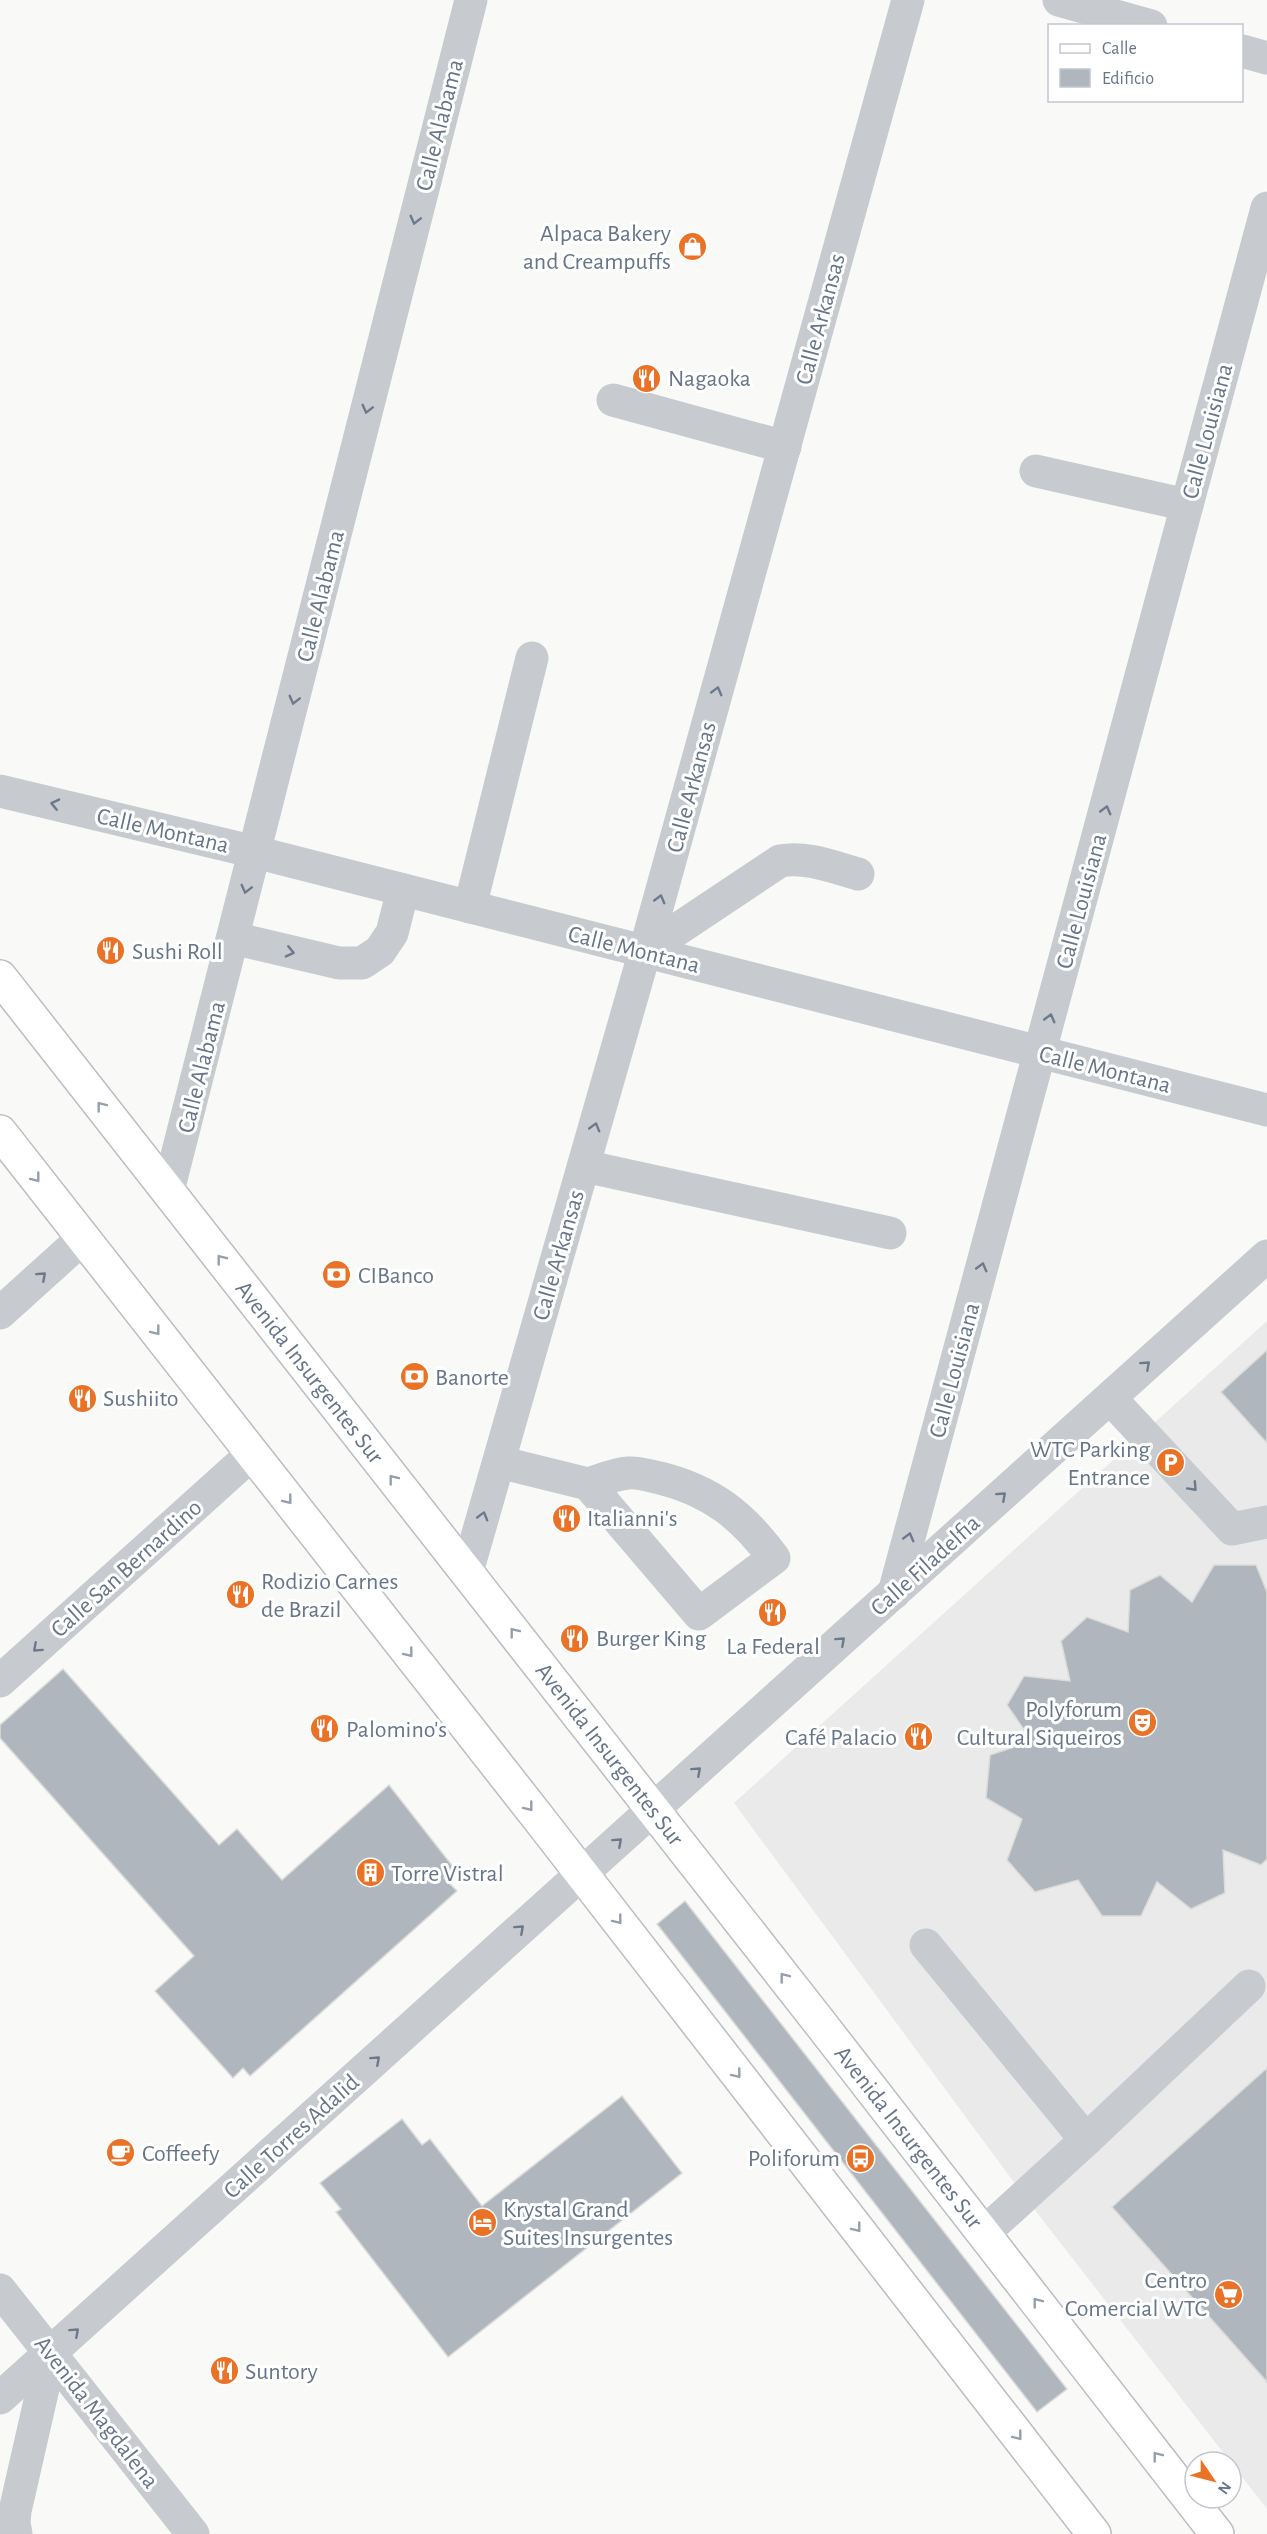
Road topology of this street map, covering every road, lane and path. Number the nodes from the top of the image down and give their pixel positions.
1 (471, 0) edge
2 (908, 0) edge
3 (1059, 0) edge
4 (1144, 24) edge
5 (1243, 51) edge
6 (1267, 58) edge
7 (1267, 208) edge
8 (613, 400) dead end
9 (785, 447) junction
10 (1036, 471) dead end
11 (1187, 505) junction
12 (532, 658) dead end
13 (0, 791) edge
14 (255, 852) junction
15 (858, 874) dead end
16 (403, 890) junction
17 (470, 907) junction
18 (233, 938) junction
19 (645, 951) junction
20 (0, 977) edge
21 (1041, 1052) junction
22 (1267, 1110) edge
23 (0, 1132) edge
24 (584, 1166) junction
25 (168, 1191) junction
26 (890, 1233) dead end
27 (83, 1238) junction
28 (1267, 1256) edge
29 (0, 1313) edge
30 (1110, 1398) junction
31 (252, 1454) junction
32 (499, 1462) junction
33 (588, 1484) junction
34 (1267, 1522) edge
35 (467, 1572) junction
36 (894, 1593) junction
37 (0, 1682) edge
38 (653, 1811) junction
39 (582, 1874) junction
40 (926, 1945) dead end
41 (1249, 1986) dead end
42 (1086, 2140) junction
43 (984, 2233) junction
44 (0, 2290) edge
45 (51, 2354) junction
46 (0, 2398) edge
47 (16, 2534) edge
48 (193, 2534) edge
49 (1094, 2534) edge
50 (1217, 2534) edge

1 -> 14 street, Calle Alabama
2 - 9 street, Calle Arkansas
3 - 4 street
5 - 6 street
7 - 11 street, Calle Louisiana
8 - 9 street
19 -> 9 street, Calle Arkansas
10 - 11 street
21 -> 11 street, Calle Louisiana
12 - 17 street
14 -> 13 street, Calle Montana
14 - 16 street, Calle Montana
14 -> 18 street, Calle Alabama
15 - 19 street
16 - 17 street, Calle Montana
18 -> 16 street
17 - 19 street, Calle Montana
18 - 25 street, Calle Alabama
19 - 21 street, Calle Montana
24 -> 19 street, Calle Arkansas
25 -> 20 main road, Avenida Insurgentes Sur
21 - 22 street, Calle Montana
36 -> 21 street, Calle Louisiana
23 -> 27 main road
24 - 26 street
24 - 32 street, Calle Arkansas
35 -> 25 main road, Avenida Insurgentes Sur
29 -> 27 street
27 -> 31 main road
30 -> 28 street, Calle Filadelfia
30 -> 34 street
36 -> 30 street, Calle Filadelfia
31 -> 37 street, Calle San Bernardino
31 -> 39 main road
32 - 33 street
35 -> 32 street, Calle Arkansas
33 - 33 street
38 -> 35 main road, Avenida Insurgentes Sur
38 -> 36 street, Calle Filadelfia
39 -> 38 street, Calle Filadelfia
43 -> 38 main road, Avenida Insurgentes Sur
45 -> 39 street, Calle Torres Adalid
39 -> 49 main road
40 - 42 street
41 - 42 street
42 - 43 street
50 -> 43 main road, Avenida Insurgentes Sur
44 - 45 street, Avenida Magdalena
45 - 46 street, Calle Torres Adalid
45 - 47 street
45 - 48 street, Avenida Magdalena

